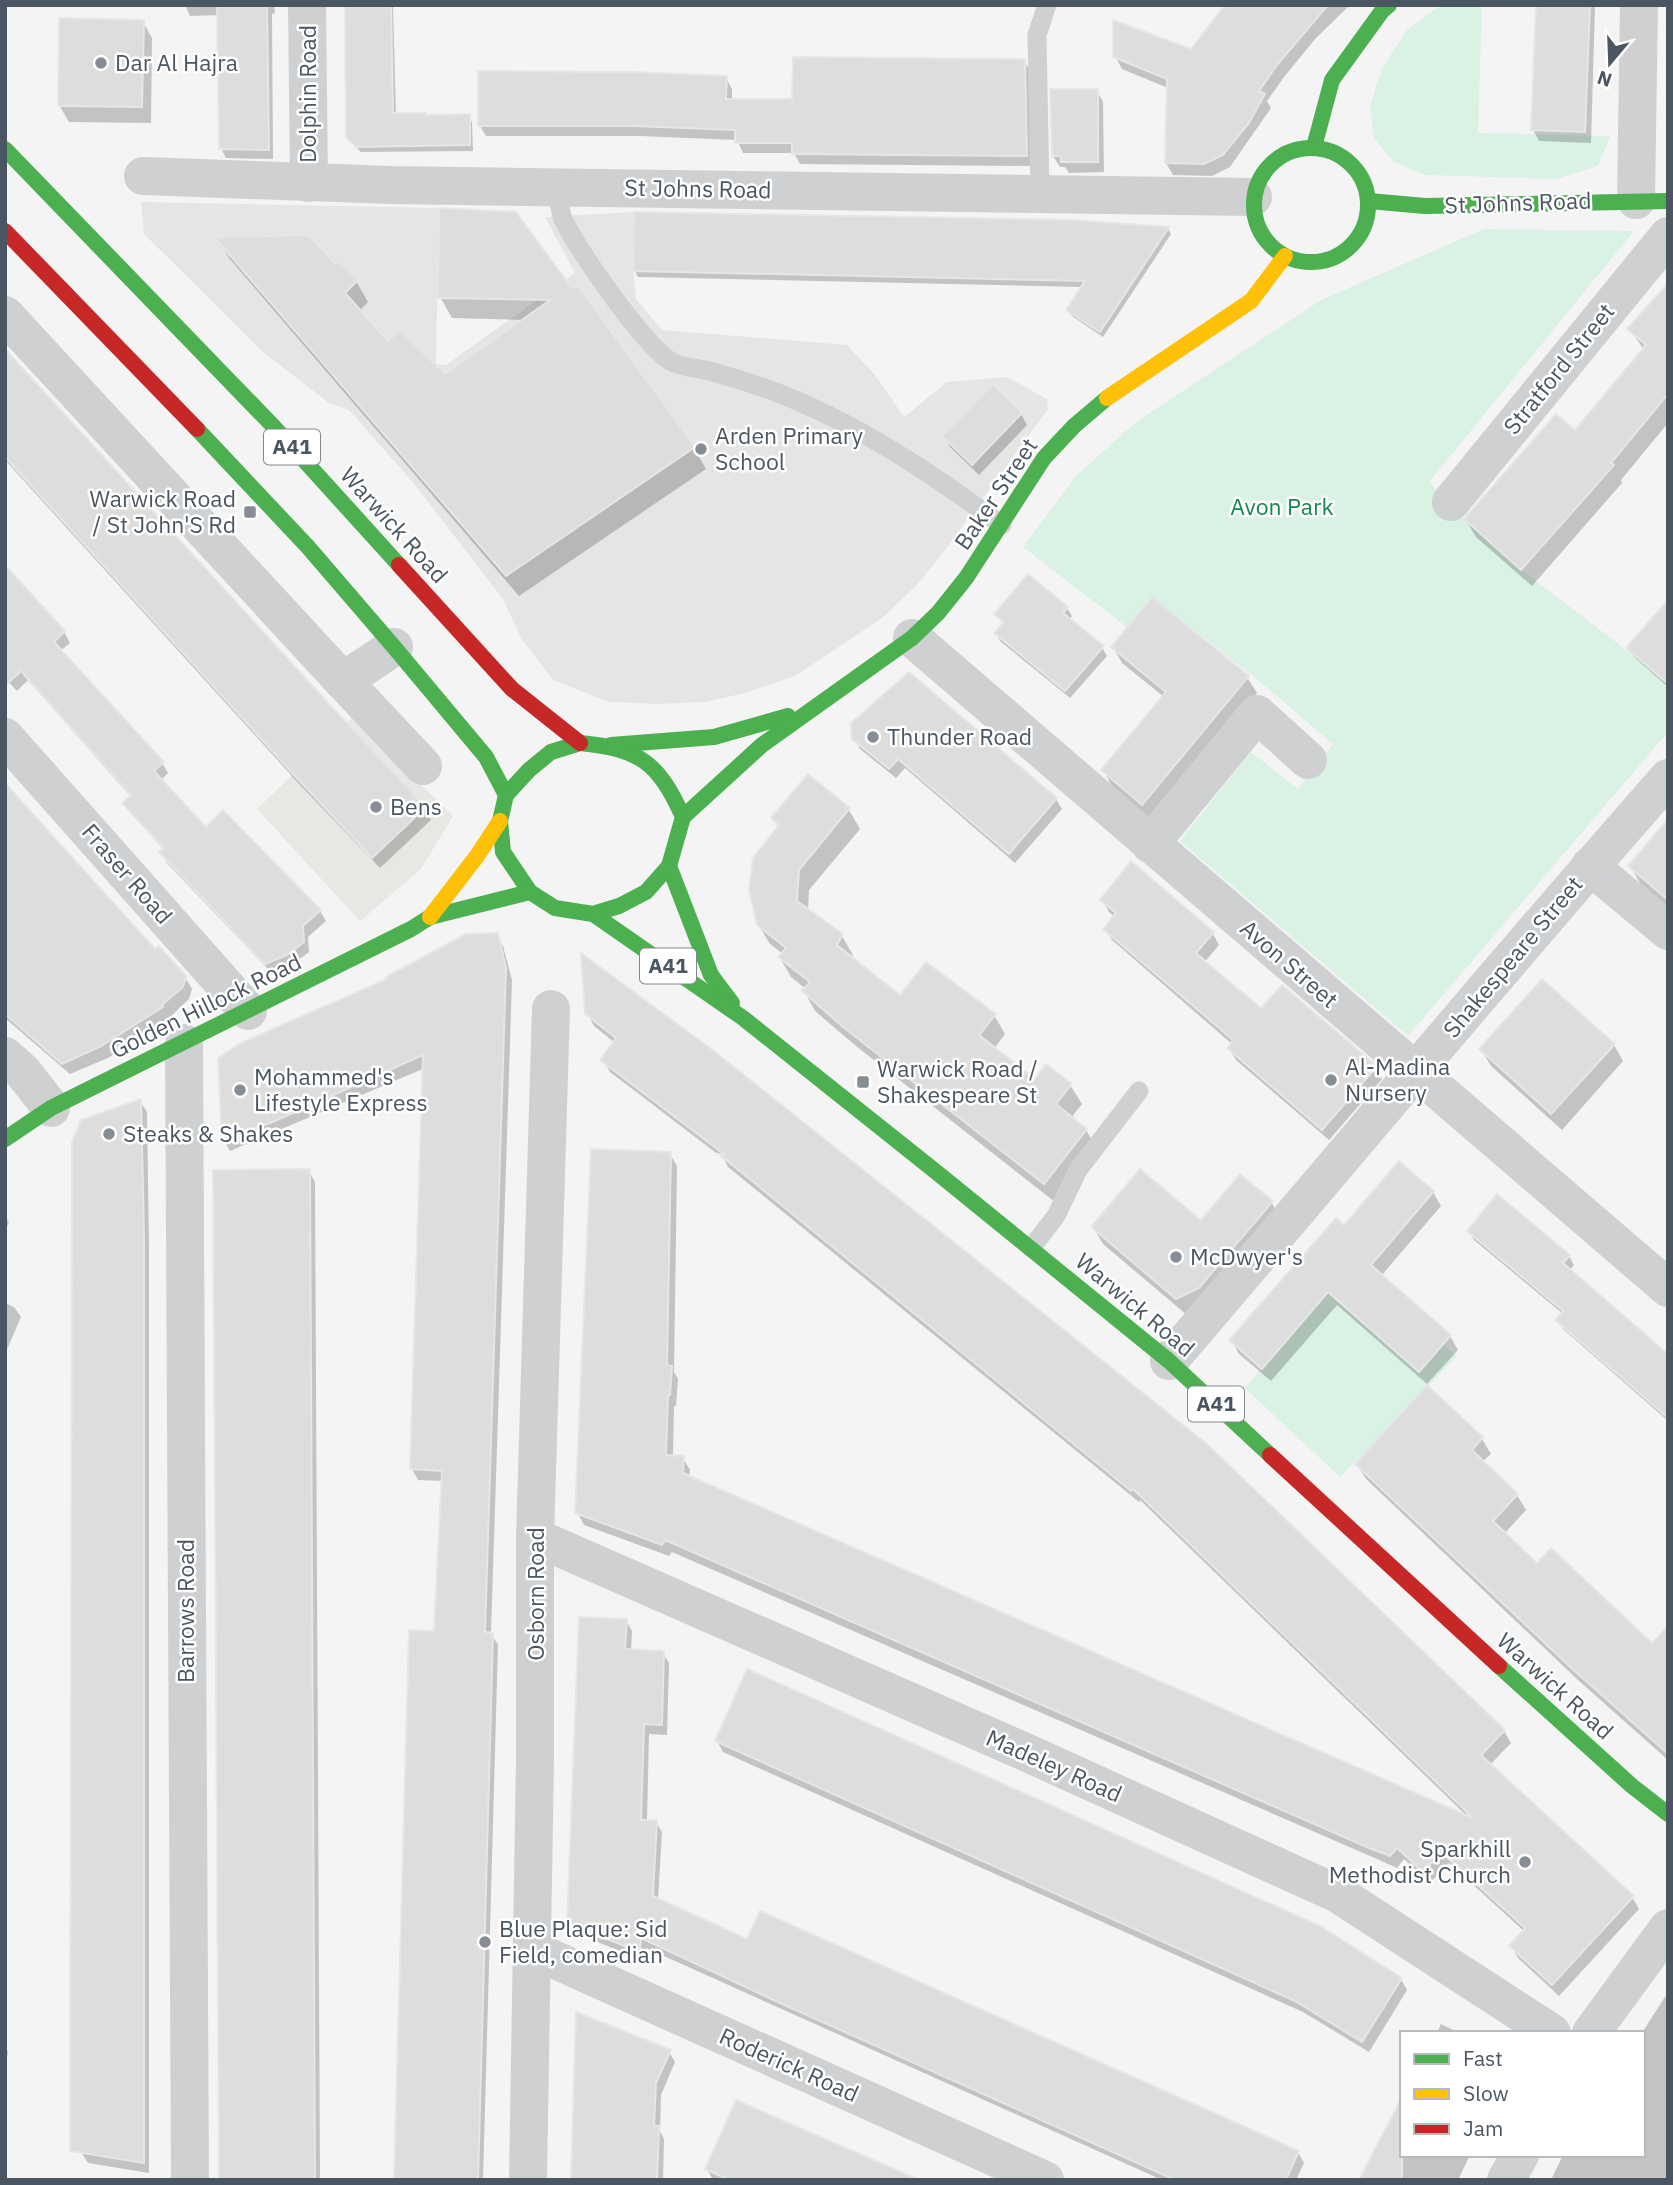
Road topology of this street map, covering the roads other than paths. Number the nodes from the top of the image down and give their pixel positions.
1 (307, 5) edge
2 (1047, 5) edge
3 (1389, 5) edge
4 (1639, 5) edge
5 (1314, 147) junction
6 (5, 149) edge
7 (143, 176) dead end
8 (309, 183) junction
9 (557, 187) junction
10 (1040, 193) junction
11 (1253, 197) junction
12 (1652, 200) edge
13 (1369, 201) junction
14 (5, 231) edge
15 (1668, 236) edge
16 (1285, 256) junction
17 (5, 315) edge
18 (1451, 502) dead end
19 (1002, 525) junction
20 (912, 638) junction
21 (394, 647) junction
22 (343, 681) junction
23 (814, 709) junction
24 (5, 737) edge
25 (580, 743) junction
26 (611, 745) junction
27 (1308, 760) dead end
28 (422, 766) dead end
29 (1668, 778) edge
30 (506, 795) junction
31 (683, 817) junction
32 (500, 821) junction
33 (1150, 844) junction
34 (669, 866) junction
35 (1590, 866) junction
36 (530, 892) junction
37 (593, 914) junction
38 (430, 917) junction
39 (1668, 931) edge
40 (551, 1009) dead end
41 (248, 1011) junction
42 (743, 1018) junction
43 (184, 1042) junction
44 (5, 1056) edge
45 (1416, 1073) junction
46 (1139, 1091) dead end
47 (51, 1108) junction
48 (5, 1139) edge
49 (1031, 1248) junction
50 (1668, 1288) edge
51 (1169, 1361) junction
52 (536, 1537) junction
53 (1668, 1814) edge
54 (1668, 1928) edge
55 (533, 1950) junction
56 (1549, 2031) edge
57 (1592, 2031) edge
58 (1519, 2157) edge
59 (190, 2180) edge
60 (528, 2180) edge
61 (1045, 2180) edge
62 (1506, 2180) edge

1 - 8 street, Dolphin Road
2 - 10 lane
3 - 5 main road
4 - 12 street
5 - 11 main road
5 - 13 main road
6 - 25 main road, Warwick Road / A41
7 - 8 street, St Johns Road
8 - 9 street, St Johns Road
9 - 10 street, St Johns Road
9 - 19 lane
10 - 11 street, St Johns Road
11 - 16 main road
12 - 13 main road, St Johns Road
13 - 16 main road
14 - 21 main road, A41
15 - 18 street, Stratford Street
16 - 19 main road, Baker Street
17 - 22 street
19 - 20 main road, Baker Street
20 - 23 main road, Baker Street
20 - 33 street, Avon Street
21 - 22 street
21 - 30 main road, A41
22 - 28 street
23 - 26 main road, Baker Street
23 - 31 main road, Baker Street
24 - 41 street, Fraser Road
25 - 26 main road
25 - 30 main road
26 - 31 main road
27 - 33 street
29 - 35 street, Shakespeare Street
30 - 32 main road
31 - 34 main road
32 - 36 main road
32 - 38 main road, Golden Hillock Road
33 - 45 street, Avon Street
34 - 37 main road
34 - 42 main road, Warwick Road / A41
35 - 39 street
35 - 45 street, Shakespeare Street
36 - 37 main road
36 - 38 main road, Golden Hillock Road
37 - 42 main road, Warwick Road / A41
38 - 41 main road, Golden Hillock Road
40 - 52 street, Osborn Road
41 - 43 main road, Golden Hillock Road
42 - 49 main road, Warwick Road / A41
43 - 47 main road, Golden Hillock Road
43 - 59 street, Barrows Road
44 - 47 street
45 - 50 street, Avon Street
45 - 51 street, Shakespeare Street
46 - 49 lane
47 - 48 main road, Golden Hillock Road
49 - 51 main road, Warwick Road / A41
51 - 53 main road, Warwick Road / A41
52 - 55 street, Osborn Road
52 - 56 street, Madeley Road
54 - 57 street
55 - 60 street, Osborn Road
55 - 61 street, Roderick Road
58 - 62 street

